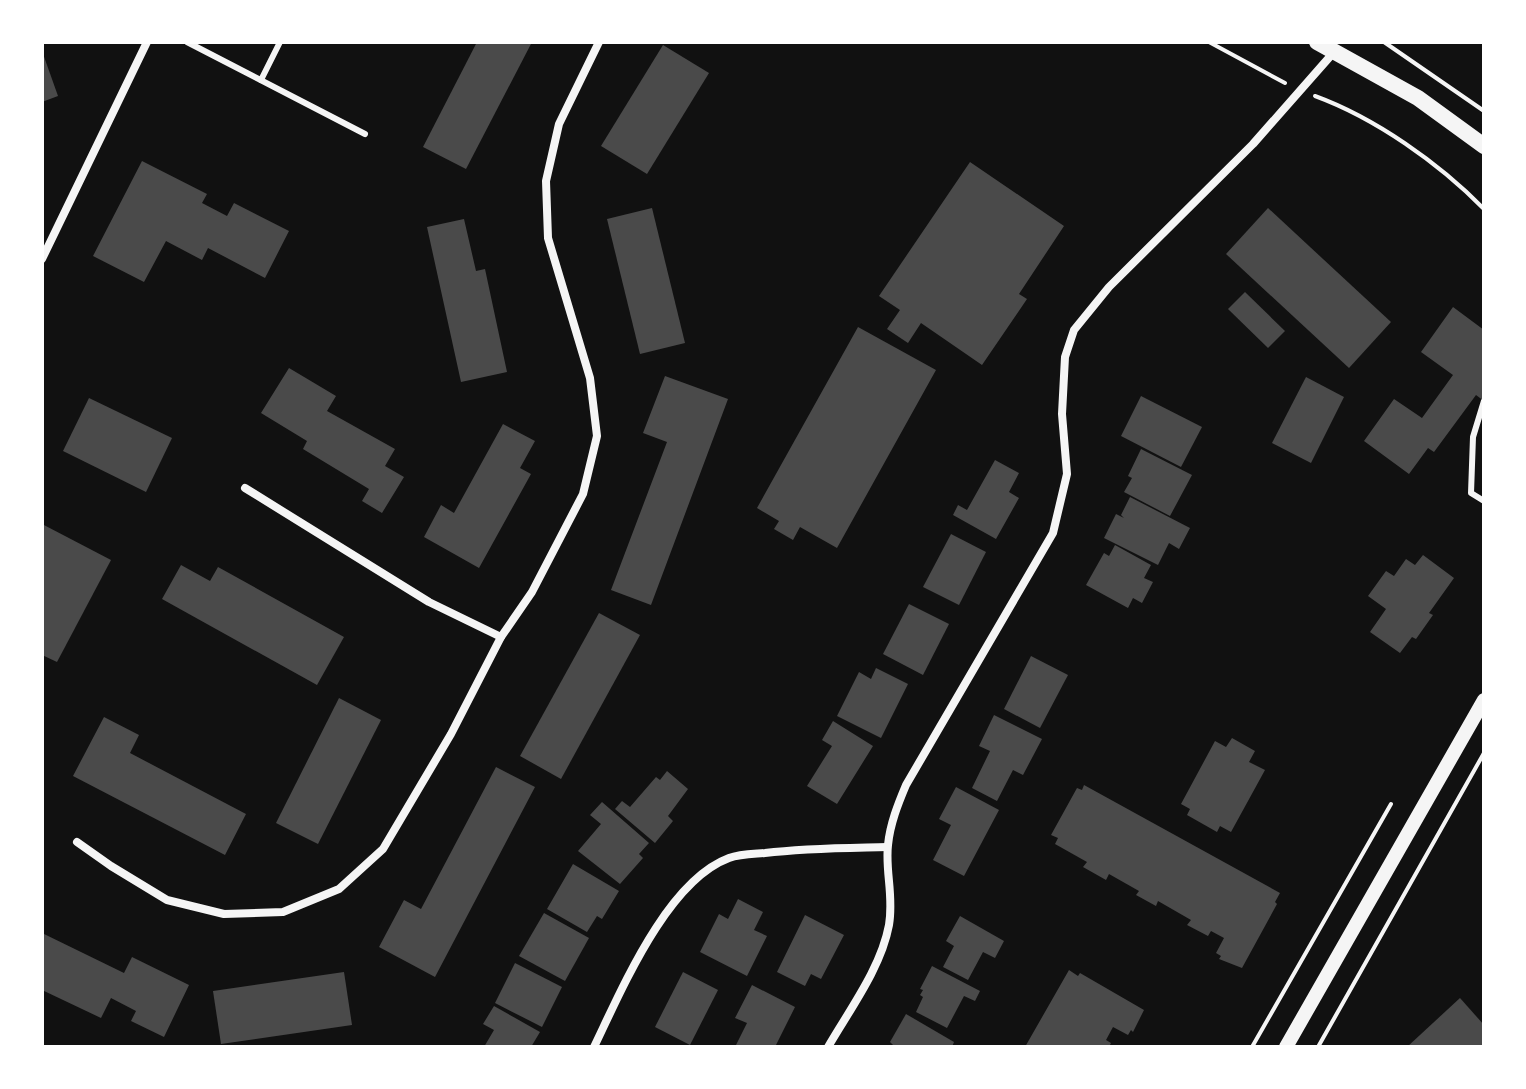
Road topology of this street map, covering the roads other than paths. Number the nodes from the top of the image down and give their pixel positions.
1 (147, 42) edge
2 (187, 42) edge
3 (280, 42) edge
4 (599, 42) edge
5 (1317, 42) edge
6 (1334, 51) junction
7 (261, 80) junction
8 (365, 134) dead end
9 (1484, 146) edge
10 (42, 259) edge
11 (1484, 401) edge
12 (245, 488) dead end
13 (1484, 501) edge
14 (501, 637) junction
15 (1484, 700) edge
16 (77, 842) dead end
17 (887, 847) junction
18 (594, 1047) edge
19 (828, 1047) edge
20 (1286, 1047) edge

1 - 10 street
2 - 7 lane
3 - 7 lane
4 - 14 street
5 - 6 main road
6 - 9 main road
6 - 17 street
7 - 8 lane
11 - 13 lane
12 - 14 street
14 - 16 street
15 - 20 street
17 - 18 street
17 - 19 street

